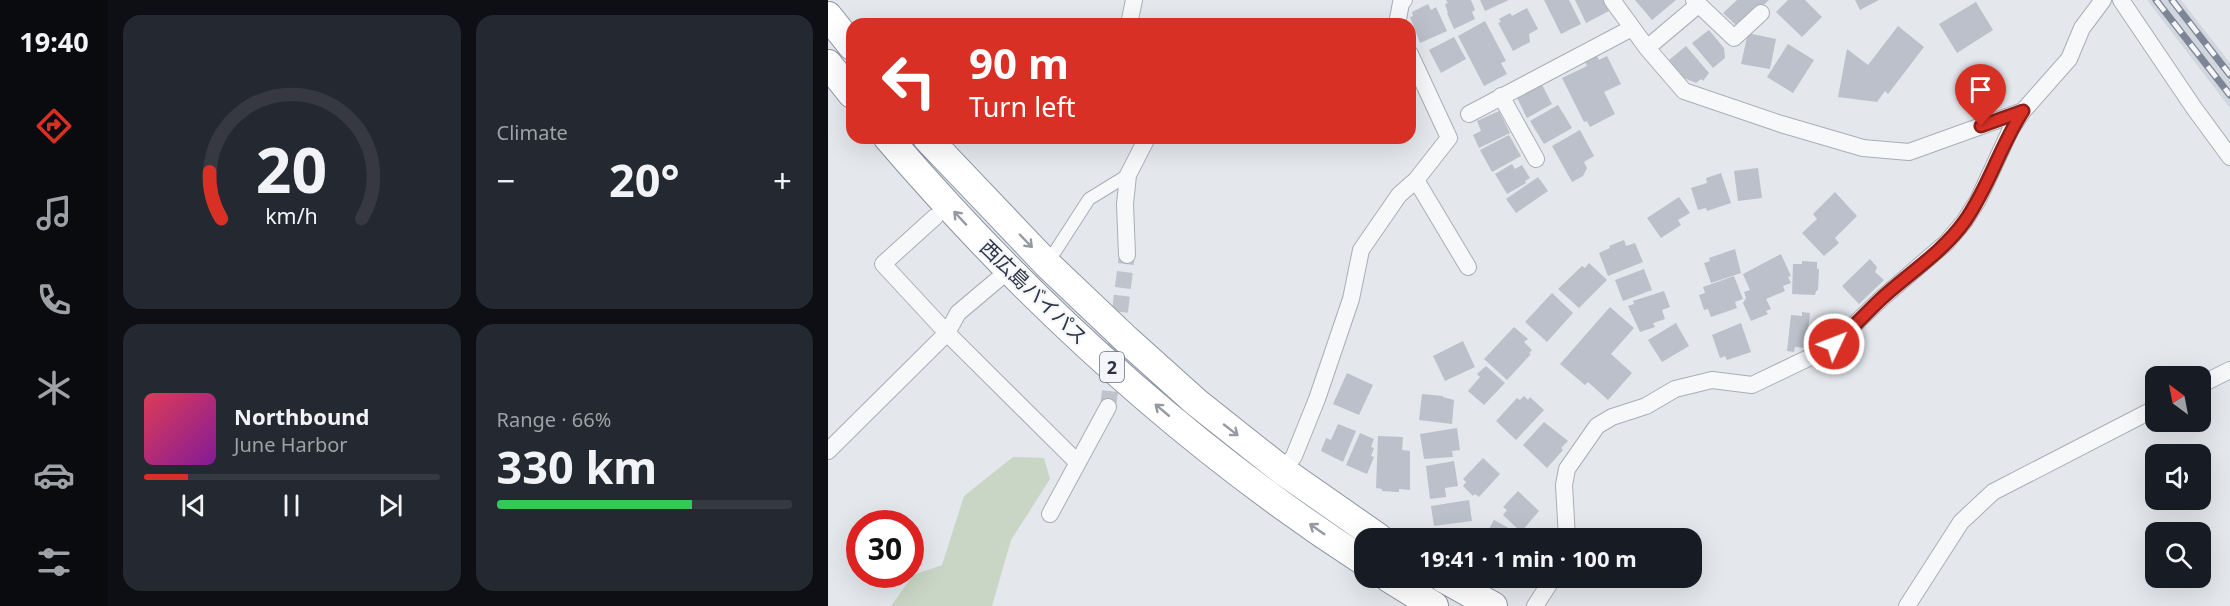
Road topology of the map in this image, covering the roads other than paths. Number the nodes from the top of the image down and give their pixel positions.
1 (1134, 0) edge
2 (1404, 0) edge
3 (1612, 0) edge
4 (2103, 0) edge
5 (2121, 0) edge
6 (1696, 2) edge
7 (1761, 13) dead end
8 (828, 16) edge
9 (1130, 18) edge
10 (1398, 18) edge
11 (1632, 28) junction
12 (846, 38) edge
13 (1647, 48) junction
14 (828, 64) edge
15 (1416, 67) edge
16 (846, 86) edge
17 (1501, 96) junction
18 (2023, 111) junction
19 (1469, 114) dead end
20 (893, 144) edge
21 (939, 144) edge
22 (1144, 144) edge
23 (2230, 157) edge
24 (1536, 159) dead end
25 (1128, 175) junction
26 (1416, 180) junction
27 (935, 217) dead end
28 (1127, 255) tunnel mouth
29 (1047, 264) junction
30 (1468, 267) dead end
31 (1009, 270) junction
32 (947, 333) junction
33 (2230, 370) edge
34 (2211, 380) edge
35 (1108, 407) tunnel mouth
36 (2145, 414) edge
37 (828, 451) edge
38 (1077, 462) junction
39 (1283, 471) junction
40 (1050, 514) dead end
41 (1365, 528) edge
42 (1566, 528) edge
43 (1354, 554) edge
44 (1405, 588) edge
45 (1461, 588) edge
46 (1547, 588) edge
47 (1434, 606) edge
48 (1493, 606) edge
49 (1535, 606) edge
50 (1907, 606) edge

1 - 9 street
2 - 10 street
3 - 11 street
4 - 18 street
5 - 23 street
6 - 7 street
6 - 13 street
8 - 12 highway
11 - 13 street
11 - 17 street
13 - 18 street
14 - 16 highway
15 - 26 street
17 - 19 street
17 - 24 street
18 - 42 street
31 -> 20 highway, 西広島バイパス / 2
21 -> 29 highway, 西広島バイパス / 2
22 - 25 street
25 - 28 street
25 - 29 street
26 - 30 street
26 - 39 street
27 - 32 street
29 -> 39 highway, 西広島バイパス / 2
31 - 32 street
43 -> 31 highway, 西広島バイパス / 2
32 - 37 street
32 - 38 street
33 - 34 street
35 - 38 street
36 - 50 street
38 - 40 street
39 - 41 highway, 西広島バイパス / 2
44 - 47 highway
45 - 48 highway
46 - 49 street

